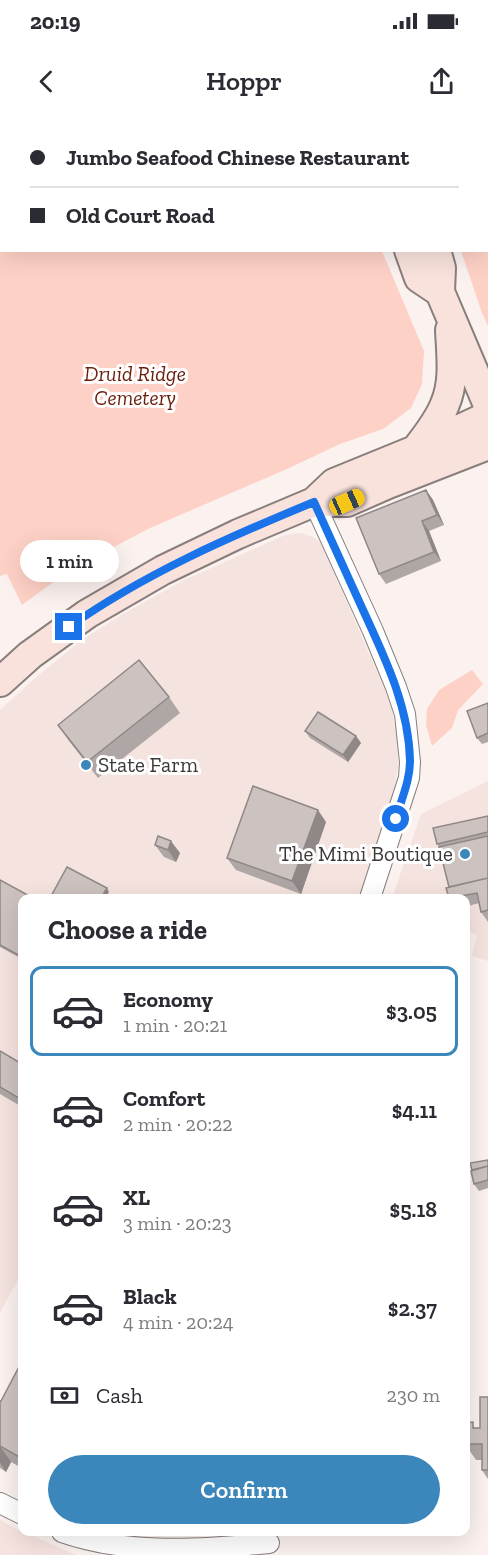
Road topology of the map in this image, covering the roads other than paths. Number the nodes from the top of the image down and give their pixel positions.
1 (410, 252) edge
2 (437, 252) edge
3 (445, 302) junction
4 (488, 405) edge
5 (488, 416) edge
6 (488, 445) edge
7 (415, 450) junction
8 (314, 502) junction
9 (0, 682) edge
10 (371, 894) edge
11 (0, 1503) edge
12 (18, 1512) edge
13 (74, 1536) edge
14 (269, 1543) edge

1 - 3 main road
2 - 3 main road
3 - 4 main road
3 - 7 main road
5 - 7 main road
6 - 8 main road
7 - 8 main road
8 - 9 main road
8 - 10 street
11 - 12 street
13 - 14 street

